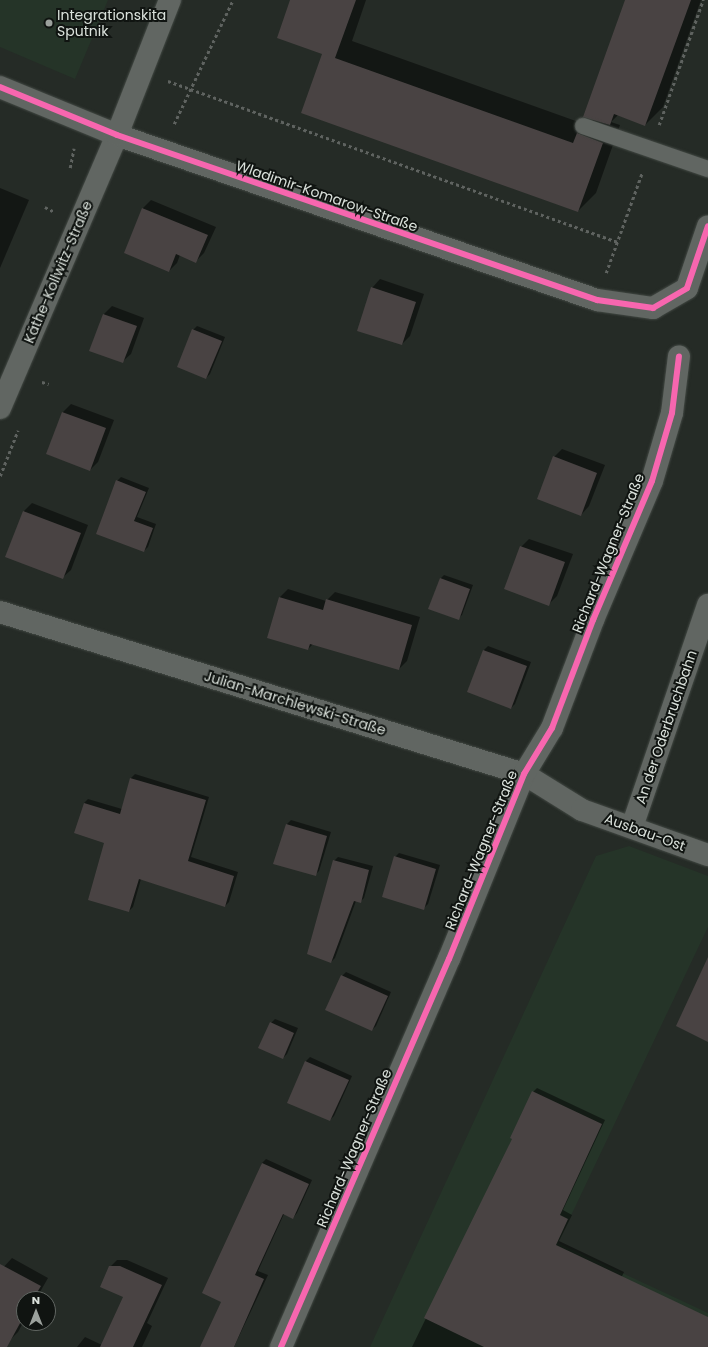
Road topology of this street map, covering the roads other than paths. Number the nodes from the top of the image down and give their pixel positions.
1 (170, 0) edge
2 (0, 87) edge
3 (583, 126) dead end
4 (117, 135) junction
5 (708, 169) edge
6 (708, 226) edge
7 (679, 356) dead end
8 (0, 408) edge
9 (708, 605) edge
10 (0, 612) edge
11 (524, 774) junction
12 (582, 810) joint
13 (632, 826) junction
14 (708, 855) edge
15 (281, 1347) edge

1 - 4 street, Käthe-Kollwitz-Straße
2 - 4 street, Wladimir-Komarow-Straße
3 - 5 lane
4 - 6 street, Wladimir-Komarow-Straße
4 - 8 street, Käthe-Kollwitz-Straße
7 - 11 street, Richard-Wagner-Straße
9 - 13 street, An der Oderbruchbahn
10 - 11 street, Julian-Marchlewski-Straße
11 - 12 street, Julian-Marchlewski-Straße
11 - 15 street, Richard-Wagner-Straße
12 - 13 street, Ausbau-Ost
13 - 14 street, Ausbau-Ost

